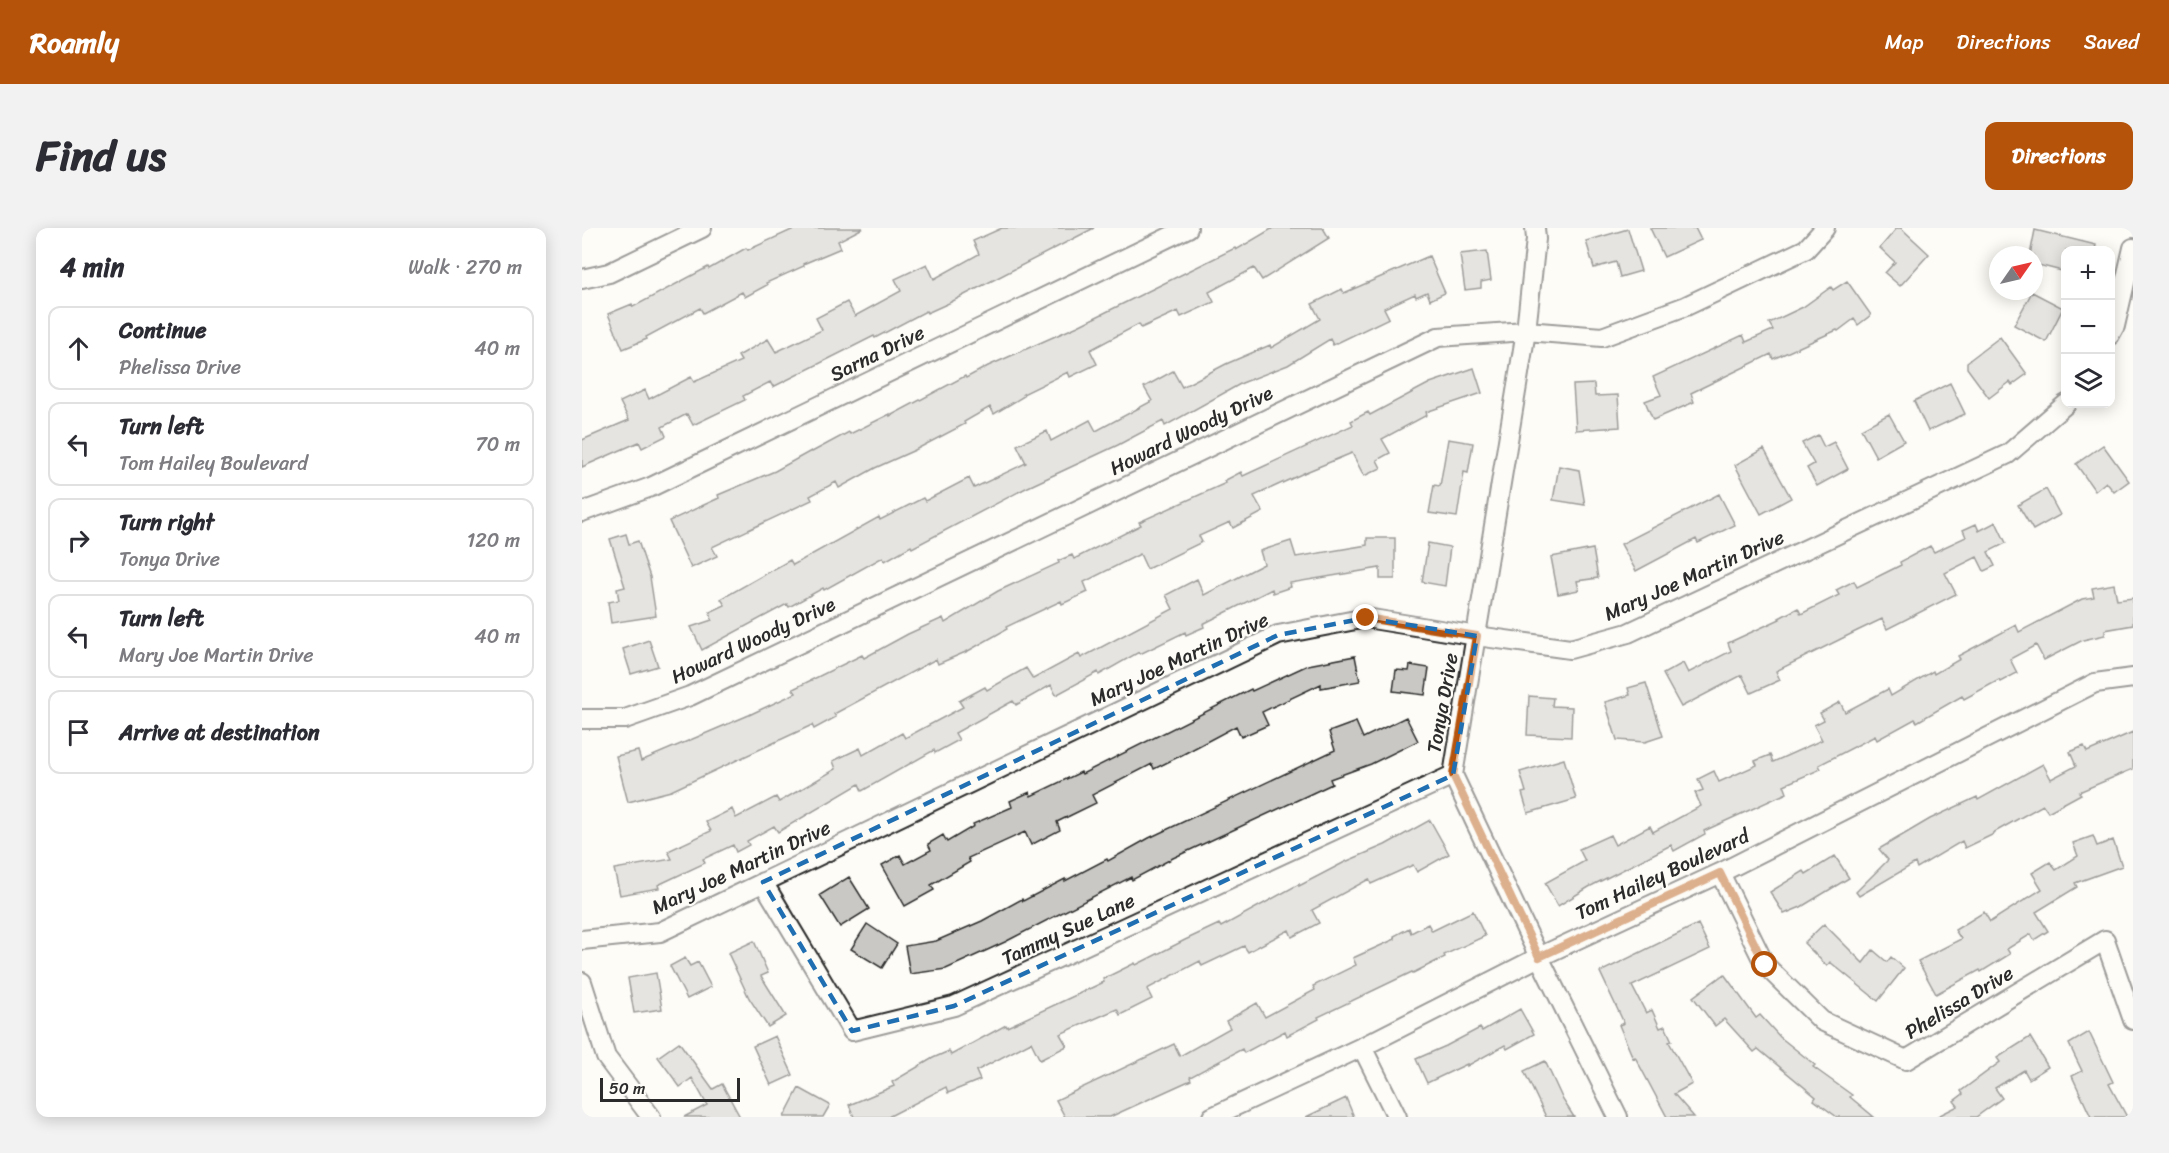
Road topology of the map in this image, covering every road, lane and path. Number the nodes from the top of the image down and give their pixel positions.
1 (702, 228) edge
2 (1188, 228) edge
3 (1535, 228) edge
4 (1825, 228) edge
5 (2133, 248) edge
6 (582, 279) edge
7 (2115, 326) edge
8 (1526, 331) junction
9 (2061, 408) edge
10 (582, 512) edge
11 (1477, 636) junction
12 (2133, 678) edge
13 (582, 719) edge
14 (1453, 775) junction
15 (1720, 873) junction
16 (763, 882) junction
17 (582, 940) edge
18 (1539, 957) junction
19 (582, 982) edge
20 (2133, 1020) edge
21 (1362, 1047) junction
22 (651, 1117) edge
23 (1212, 1117) edge
24 (1397, 1117) edge
25 (1618, 1117) edge

1 - 6 street
2 - 10 street, Sarna Drive
3 - 8 street, Tonya Drive
4 - 8 street, Howard Woody Drive
5 - 7 street
8 - 11 street, Tonya Drive
8 - 13 street, Howard Woody Drive
9 - 11 street, Mary Joe Martin Drive
11 - 14 street, Tonya Drive
11 - 16 street, Mary Joe Martin Drive
12 - 15 street, Tom Hailey Boulevard
14 - 16 street, Tammy Sue Lane
14 - 18 street, Tonya Drive
15 - 18 street, Tom Hailey Boulevard
15 - 20 street, Phelissa Drive
16 - 17 street, Mary Joe Martin Drive
18 - 21 street, Tom Hailey Boulevard
18 - 25 street, Tonya Drive
19 - 22 street
21 - 23 street, Tom Hailey Boulevard
21 - 24 street

